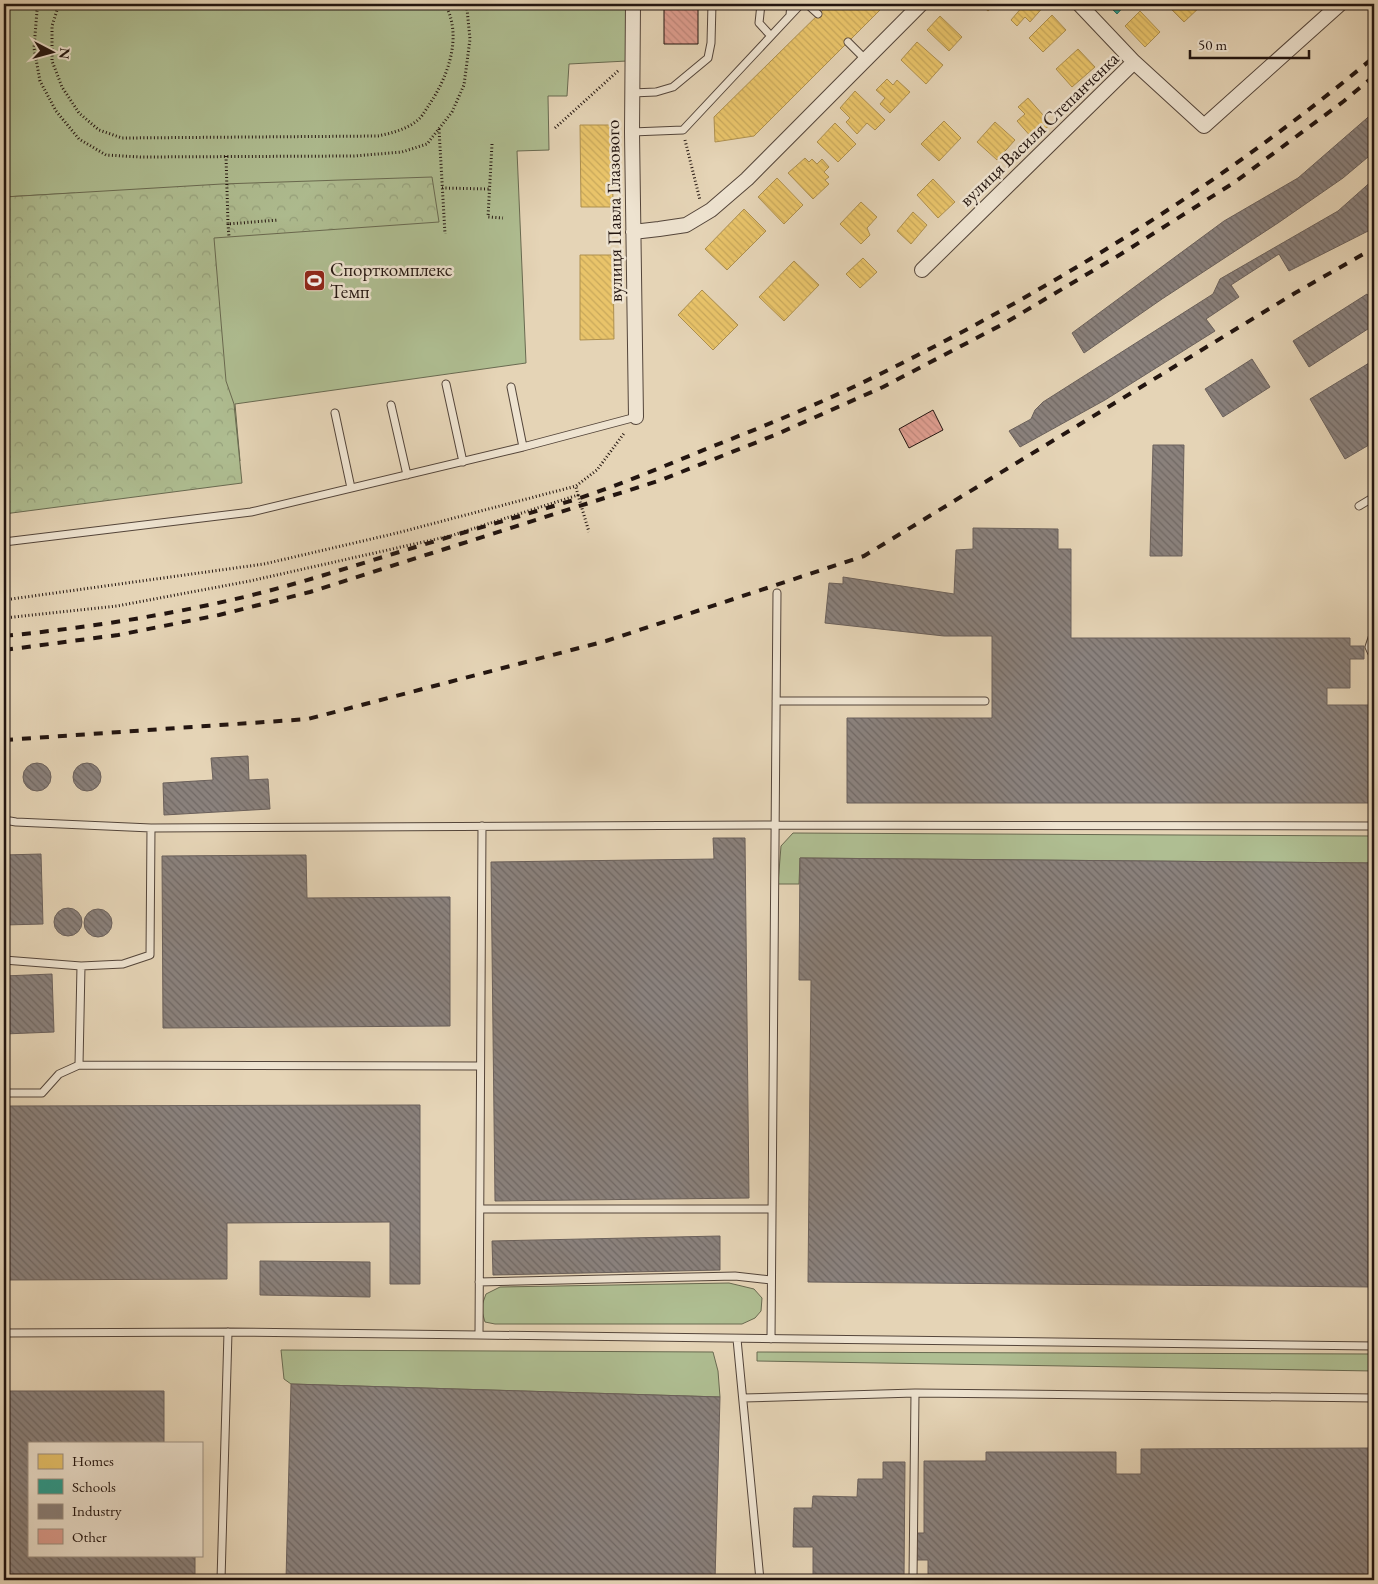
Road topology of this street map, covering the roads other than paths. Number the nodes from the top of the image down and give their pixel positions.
1 (634, 4) edge
2 (712, 4) edge
3 (761, 4) edge
4 (791, 4) edge
5 (801, 4) edge
6 (807, 4) edge
7 (921, 4) edge
8 (1079, 4) edge
9 (1332, 6) edge
10 (818, 14) dead end
11 (790, 15) junction
12 (771, 36) junction
13 (848, 42) dead end
14 (866, 60) junction
15 (1134, 62) junction
16 (632, 92) junction
17 (632, 132) junction
18 (633, 232) junction
19 (922, 270) dead end
20 (1374, 334) edge
21 (1374, 339) edge
22 (446, 384) dead end
23 (511, 387) dead end
24 (391, 405) dead end
25 (335, 413) dead end
26 (636, 417) joint
27 (523, 447) junction
28 (463, 462) junction
29 (407, 475) junction
30 (351, 488) junction
31 (1374, 498) edge
32 (1359, 506) dead end
33 (4, 542) edge
34 (777, 593) dead end
35 (1374, 632) edge
36 (1374, 658) edge
37 (985, 700) dead end
38 (776, 701) junction
39 (4, 820) edge
40 (775, 825) junction
41 (482, 826) junction
42 (1374, 826) edge
43 (151, 828) junction
44 (4, 960) edge
45 (81, 966) junction
46 (80, 1065) junction
47 (480, 1066) junction
48 (4, 1093) edge
49 (480, 1209) junction
50 (772, 1209) junction
51 (771, 1280) junction
52 (479, 1282) junction
53 (228, 1332) junction
54 (4, 1333) edge
55 (479, 1335) junction
56 (737, 1339) junction
57 (771, 1339) junction
58 (1374, 1346) edge
59 (915, 1393) junction
60 (743, 1398) junction
61 (1374, 1398) edge
62 (221, 1580) edge
63 (760, 1580) edge
64 (912, 1580) edge

1 - 16 street, вулиця Павла Глазового
2 - 16 lane
3 - 12 lane
4 - 11 lane
5 - 11 lane
6 - 10 lane
7 - 14 street
8 - 15 street
9 - 15 street, вулиця Василя Степанченка
11 - 12 lane
12 - 17 lane
13 - 14 lane
14 - 18 street
15 - 19 street, вулиця Василя Степанченка
16 - 17 street, вулиця Павла Глазового
17 - 18 street, вулиця Павла Глазового
18 - 26 street, вулиця Павла Глазового
20 - 21 lane
22 - 28 lane
23 - 27 lane
24 - 29 lane
25 - 30 lane
26 - 27 lane
27 - 28 lane
28 - 29 lane
29 - 30 lane
30 - 33 lane
31 - 32 lane
34 - 38 lane
35 - 36 lane
37 - 38 lane
38 - 40 lane
39 - 43 lane
40 - 41 lane
40 - 42 lane
40 - 50 lane
41 - 43 lane
41 - 47 lane
43 - 45 lane
44 - 45 lane
45 - 46 lane
46 - 47 lane
46 - 48 lane
47 - 49 lane
49 - 50 lane
49 - 52 lane
50 - 51 lane
51 - 52 lane
51 - 57 lane
52 - 55 lane
53 - 54 lane
53 - 55 lane
53 - 62 lane
55 - 56 lane
56 - 57 lane
56 - 60 lane
57 - 58 lane
59 - 60 lane
59 - 61 lane
59 - 64 lane
60 - 63 lane

